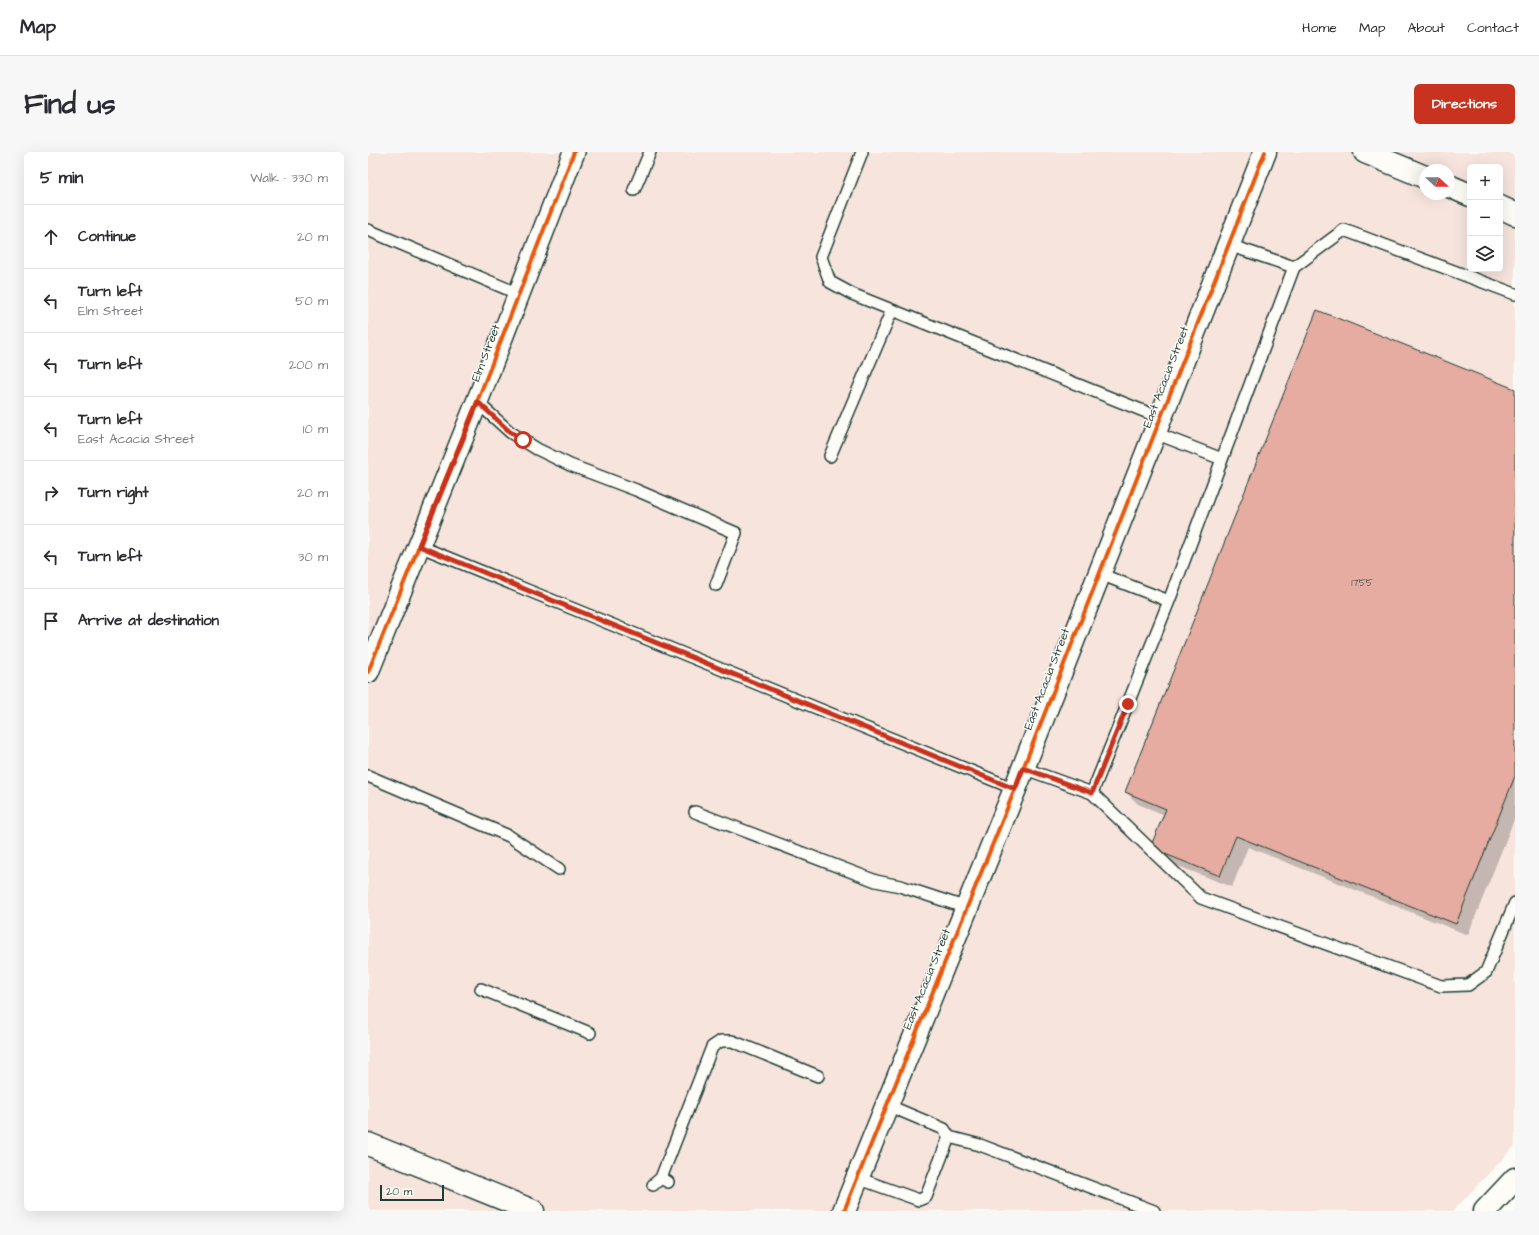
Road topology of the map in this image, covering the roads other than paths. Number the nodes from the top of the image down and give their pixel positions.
1 (574, 152) edge
2 (650, 152) edge
3 (862, 152) edge
4 (1265, 152) edge
5 (1365, 152) edge
6 (1419, 174) edge
7 (1455, 189) edge
8 (634, 190) dead end
9 (1467, 194) edge
10 (1503, 208) edge
11 (1515, 214) edge
12 (368, 230) edge
13 (1229, 245) junction
14 (1294, 267) junction
15 (519, 294) junction
16 (1515, 294) edge
17 (892, 310) junction
18 (478, 402) junction
19 (1158, 425) junction
20 (830, 456) dead end
21 (1222, 459) junction
22 (419, 546) junction
23 (1100, 574) junction
24 (716, 585) dead end
25 (1169, 601) junction
26 (368, 672) edge
27 (1023, 768) junction
28 (368, 776) edge
29 (1015, 789) junction
30 (1092, 793) junction
31 (696, 812) dead end
32 (559, 869) dead end
33 (1515, 903) edge
34 (967, 908) junction
35 (481, 989) dead end
36 (590, 1033) dead end
37 (818, 1076) dead end
38 (888, 1105) junction
39 (949, 1137) junction
40 (368, 1144) edge
41 (857, 1178) junction
42 (1515, 1179) edge
43 (661, 1182) dead end
44 (533, 1211) edge
45 (844, 1211) edge
46 (1154, 1211) edge
47 (1485, 1211) edge

1 - 15 street, Elm Street
2 - 8 lane
3 - 17 lane
4 - 13 street, East Acacia Street
5 - 6 street
7 - 9 street
10 - 11 street
12 - 15 lane
13 - 14 lane
13 - 19 street, East Acacia Street
14 - 16 lane
14 - 21 lane
15 - 18 street, Elm Street
17 - 19 lane
17 - 20 lane
18 - 22 street, Elm Street
18 - 24 lane
19 - 21 lane
19 - 23 street, East Acacia Street
21 - 25 lane
22 - 26 street, Elm Street
22 - 29 lane
23 - 25 lane
23 - 27 street, East Acacia Street
25 - 30 lane
27 - 29 street, East Acacia Street
27 - 30 lane
28 - 32 lane
29 - 34 street, East Acacia Street
30 - 33 lane
31 - 34 lane
34 - 38 street, East Acacia Street
35 - 36 lane
37 - 43 lane
38 - 39 lane
38 - 41 street, East Acacia Street
39 - 41 lane
39 - 46 lane
40 - 44 street
41 - 45 street, East Acacia Street
42 - 47 street

